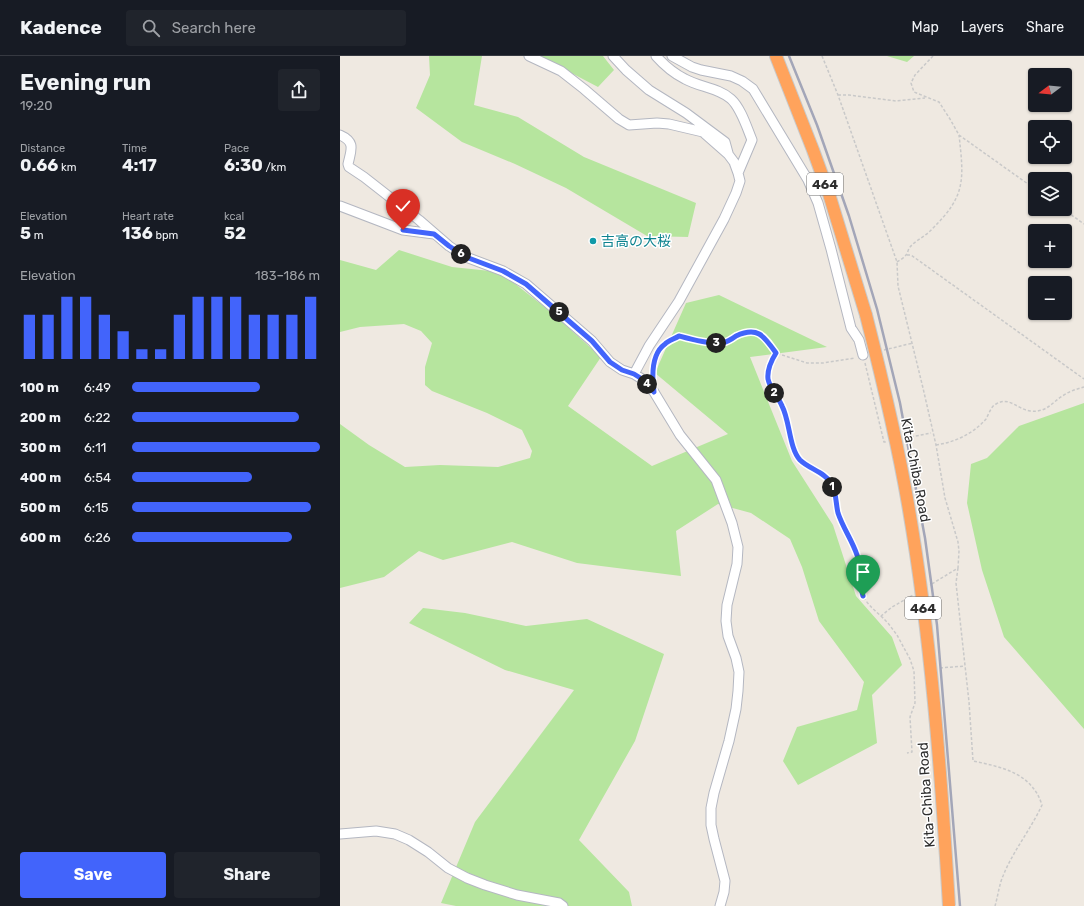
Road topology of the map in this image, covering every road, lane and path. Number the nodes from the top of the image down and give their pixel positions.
1 (529, 56) edge
2 (613, 56) edge
3 (656, 56) edge
4 (672, 56) edge
5 (776, 56) edge
6 (822, 56) edge
7 (933, 56) edge
8 (838, 95) junction
9 (927, 98) junction
10 (340, 135) edge
11 (959, 135) junction
12 (728, 154) junction
13 (738, 173) junction
14 (1028, 184) edge
15 (340, 206) edge
16 (1072, 215) edge
17 (1084, 224) edge
18 (434, 234) junction
19 (907, 255) junction
20 (897, 262) junction
21 (913, 344) junction
22 (884, 350) dead end
23 (776, 353) junction
24 (863, 355) joint
25 (634, 374) junction
26 (1084, 380) edge
27 (1084, 387) edge
28 (654, 392) junction
29 (936, 445) junction
30 (958, 568) junction
31 (925, 588) dead end
32 (919, 592) dead end
33 (881, 616) junction
34 (907, 753) dead end
35 (340, 834) edge
36 (563, 906) edge
37 (720, 906) edge
38 (948, 906) edge
39 (995, 906) edge

1 - 12 street
2 - 12 street
3 - 13 street
4 - 24 street
5 - 38 highway, Kita-Chiba Road / 464, bridge
6 - 8 path
7 - 9 path
8 - 9 path
8 - 20 path
9 - 11 path
10 - 18 street
11 - 14 path
11 - 19 path
12 - 13 street
13 - 25 street
15 - 18 street
16 - 17 path
18 - 25 street
19 - 20 path
19 - 26 path
20 - 21 path
21 - 22 path
21 - 29 path
23 - 24 path
23 - 28 path
23 - 33 path
25 - 28 street
27 - 29 path
28 - 37 street
29 - 30 path
30 - 31 path
30 - 39 path
32 - 33 path
33 - 34 path
35 - 36 street

